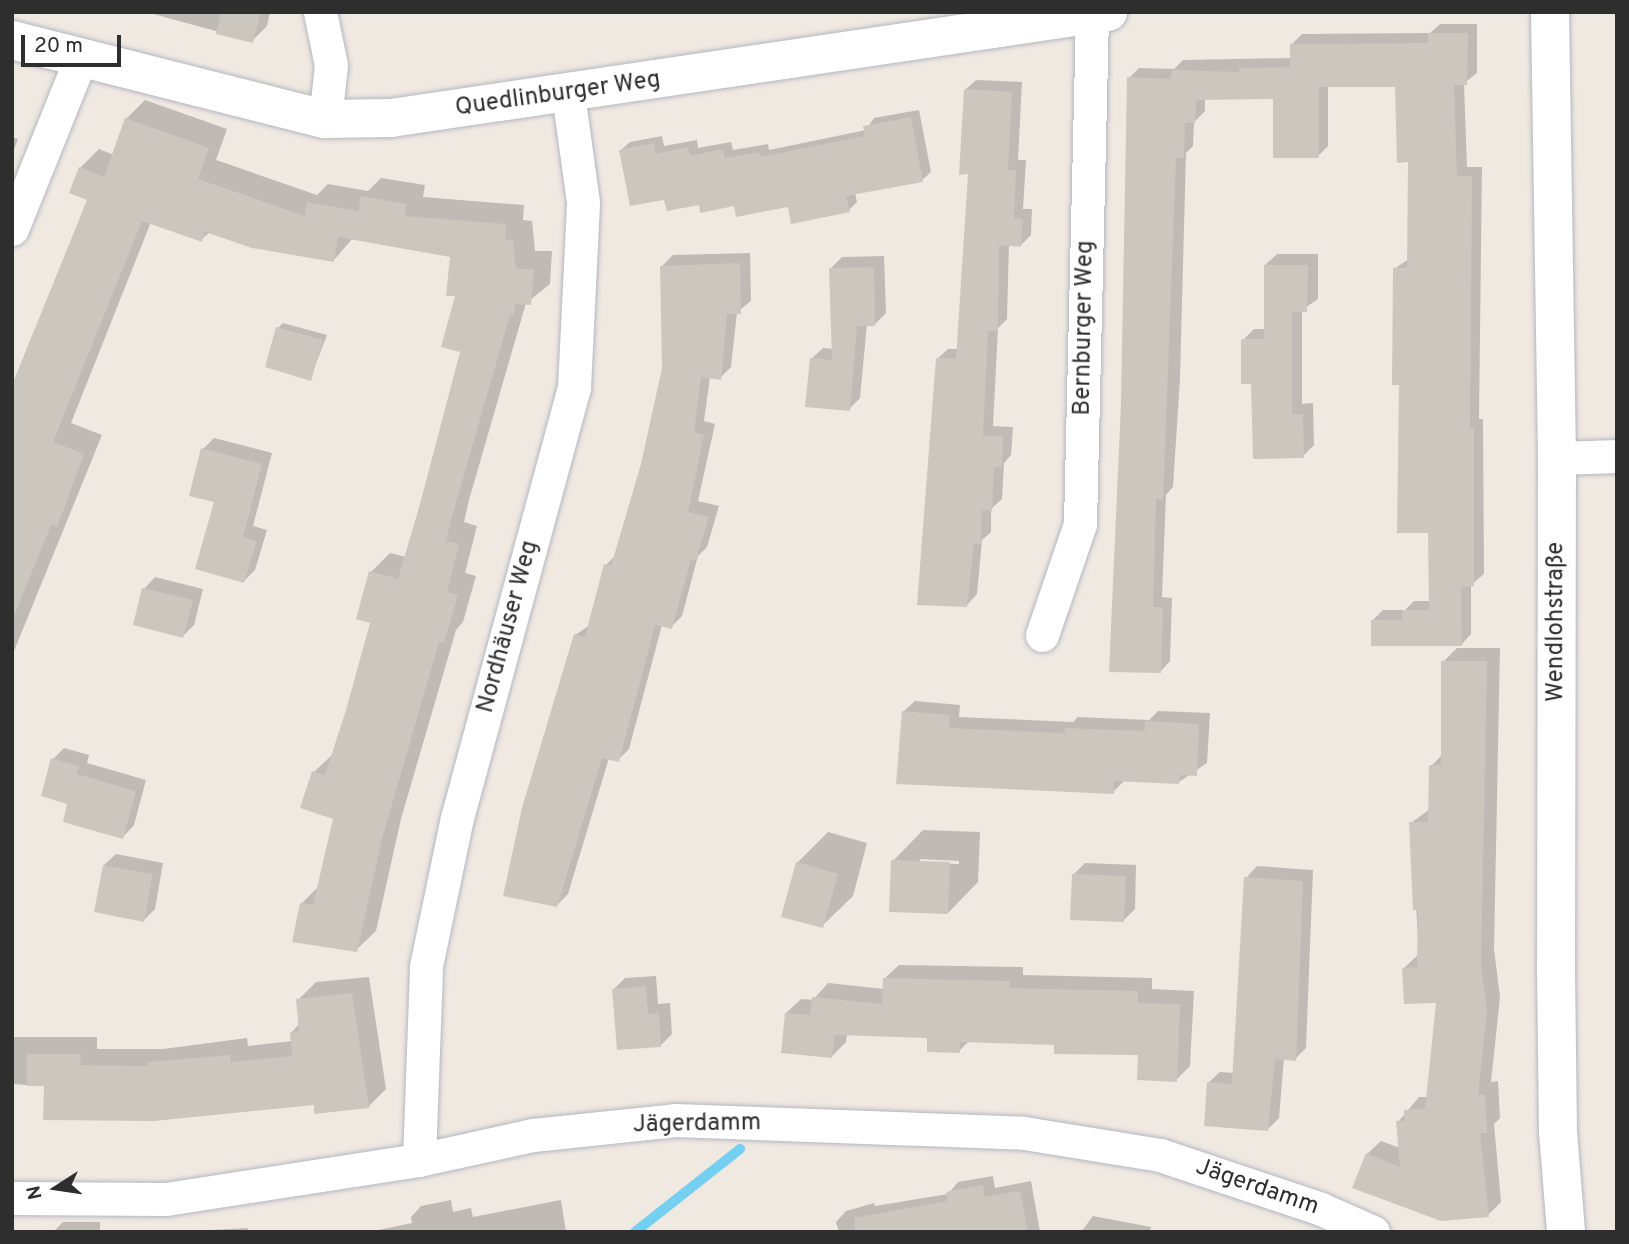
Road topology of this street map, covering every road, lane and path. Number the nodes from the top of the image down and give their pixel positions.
1 (320, 12) edge
2 (1550, 12) edge
3 (1100, 13) edge
4 (12, 40) edge
5 (80, 60) junction
6 (568, 94) junction
7 (325, 120) junction
8 (12, 229) edge
9 (1617, 456) edge
10 (1557, 458) junction
11 (1042, 635) dead end
12 (419, 1160) junction
13 (12, 1198) edge
14 (1373, 1232) edge
15 (1566, 1232) edge

1 - 7 street
2 - 10 street, Wendlohstraße
3 - 6 street, Quedlinburger Weg
3 - 11 street, Bernburger Weg
4 - 5 street, Quedlinburger Weg
5 - 7 street, Quedlinburger Weg
5 - 8 street
6 - 7 street, Quedlinburger Weg
6 - 12 street, Nordhäuser Weg
9 - 10 street
10 - 15 street, Wendlohstraße
12 - 13 street, Jägerdamm
12 - 14 street, Jägerdamm

